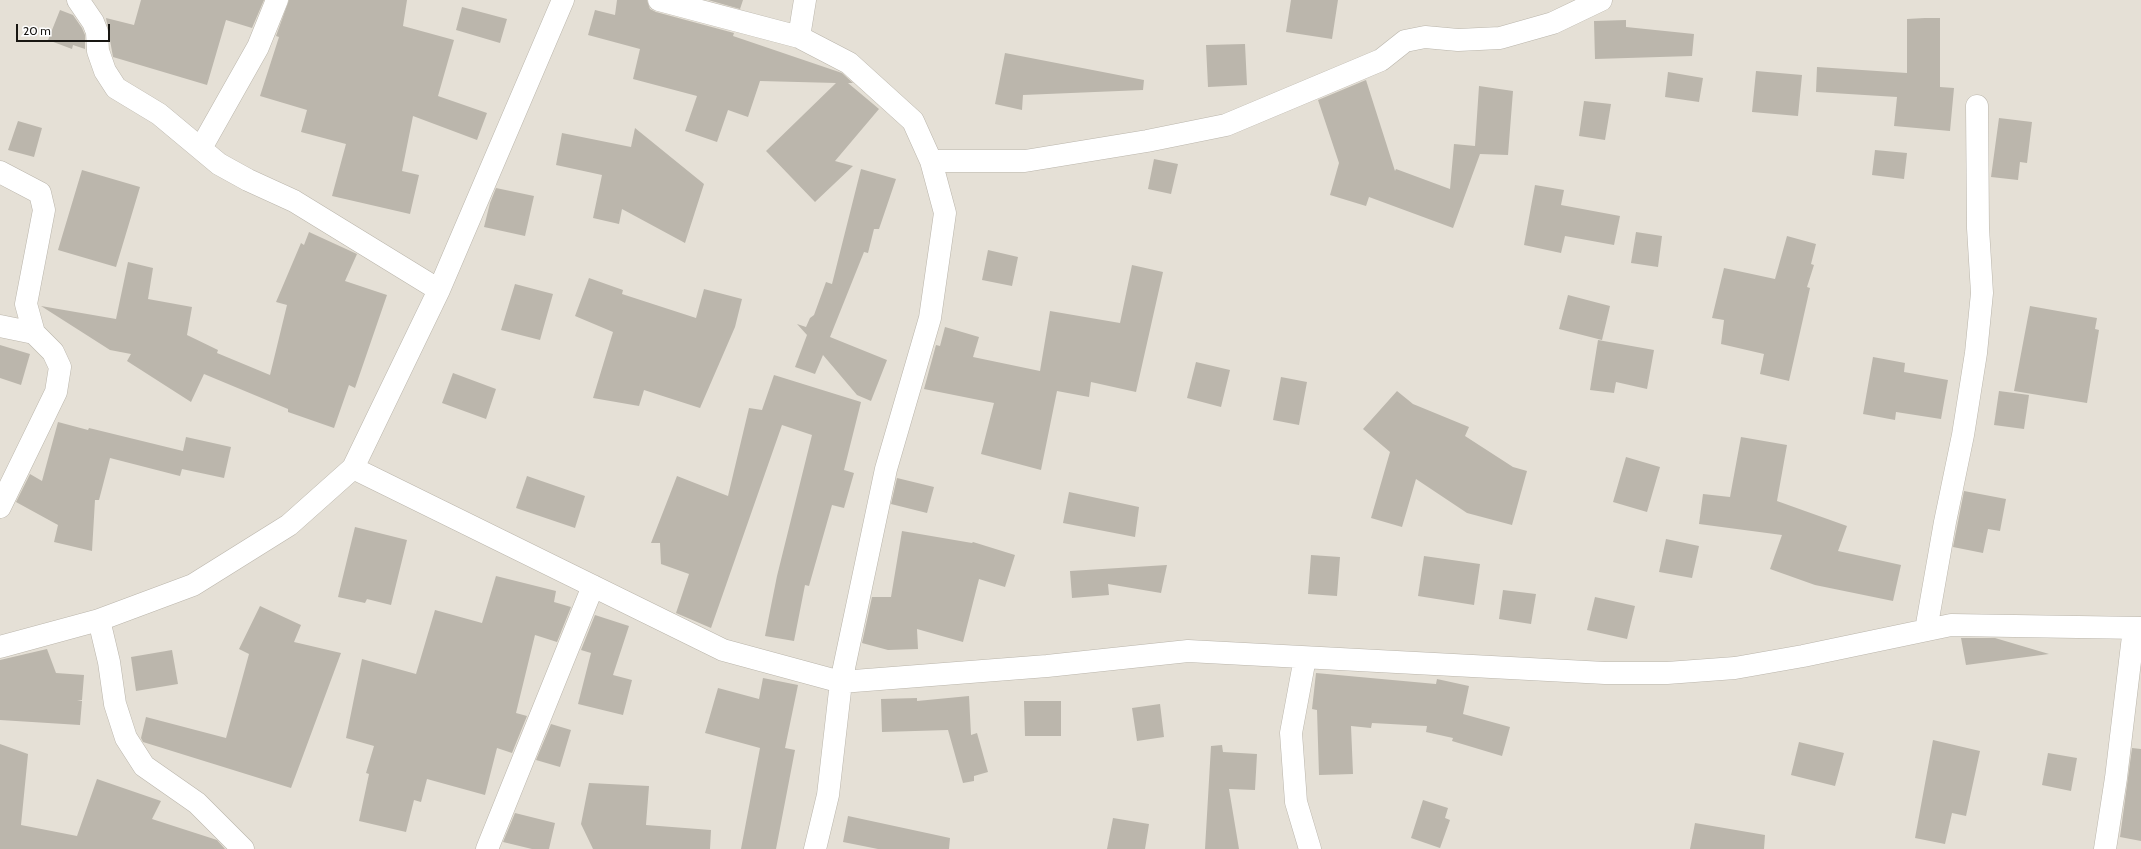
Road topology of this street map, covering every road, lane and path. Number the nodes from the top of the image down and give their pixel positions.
1 (78, 0) edge
2 (277, 0) edge
3 (563, 0) edge
4 (659, 0) edge
5 (805, 0) edge
6 (1602, 0) edge
7 (799, 37) junction
8 (1977, 106) dead end
9 (201, 148) junction
10 (931, 161) junction
11 (0, 172) edge
12 (439, 290) junction
13 (0, 326) edge
14 (34, 333) junction
15 (353, 468) junction
16 (0, 507) edge
17 (593, 586) junction
18 (99, 620) junction
19 (2137, 628) edge
20 (1926, 630) junction
21 (0, 647) edge
22 (1305, 658) junction
23 (841, 682) junction
24 (243, 849) edge
25 (487, 849) edge
26 (816, 849) edge
27 (1310, 849) edge
28 (2105, 849) edge

1 - 9 street
2 - 9 street
3 - 12 street
4 - 7 street
5 - 7 street
6 - 10 street
7 - 10 street
8 - 20 street
9 - 12 street
10 - 23 street
11 - 14 street
12 - 15 street
13 - 14 street
14 - 16 street
15 - 17 street
15 - 18 street
17 - 23 street
17 - 25 street
18 - 21 street
18 - 24 street
19 - 20 street
19 - 28 street
20 - 22 street
22 - 23 street
22 - 27 street
23 - 26 street

